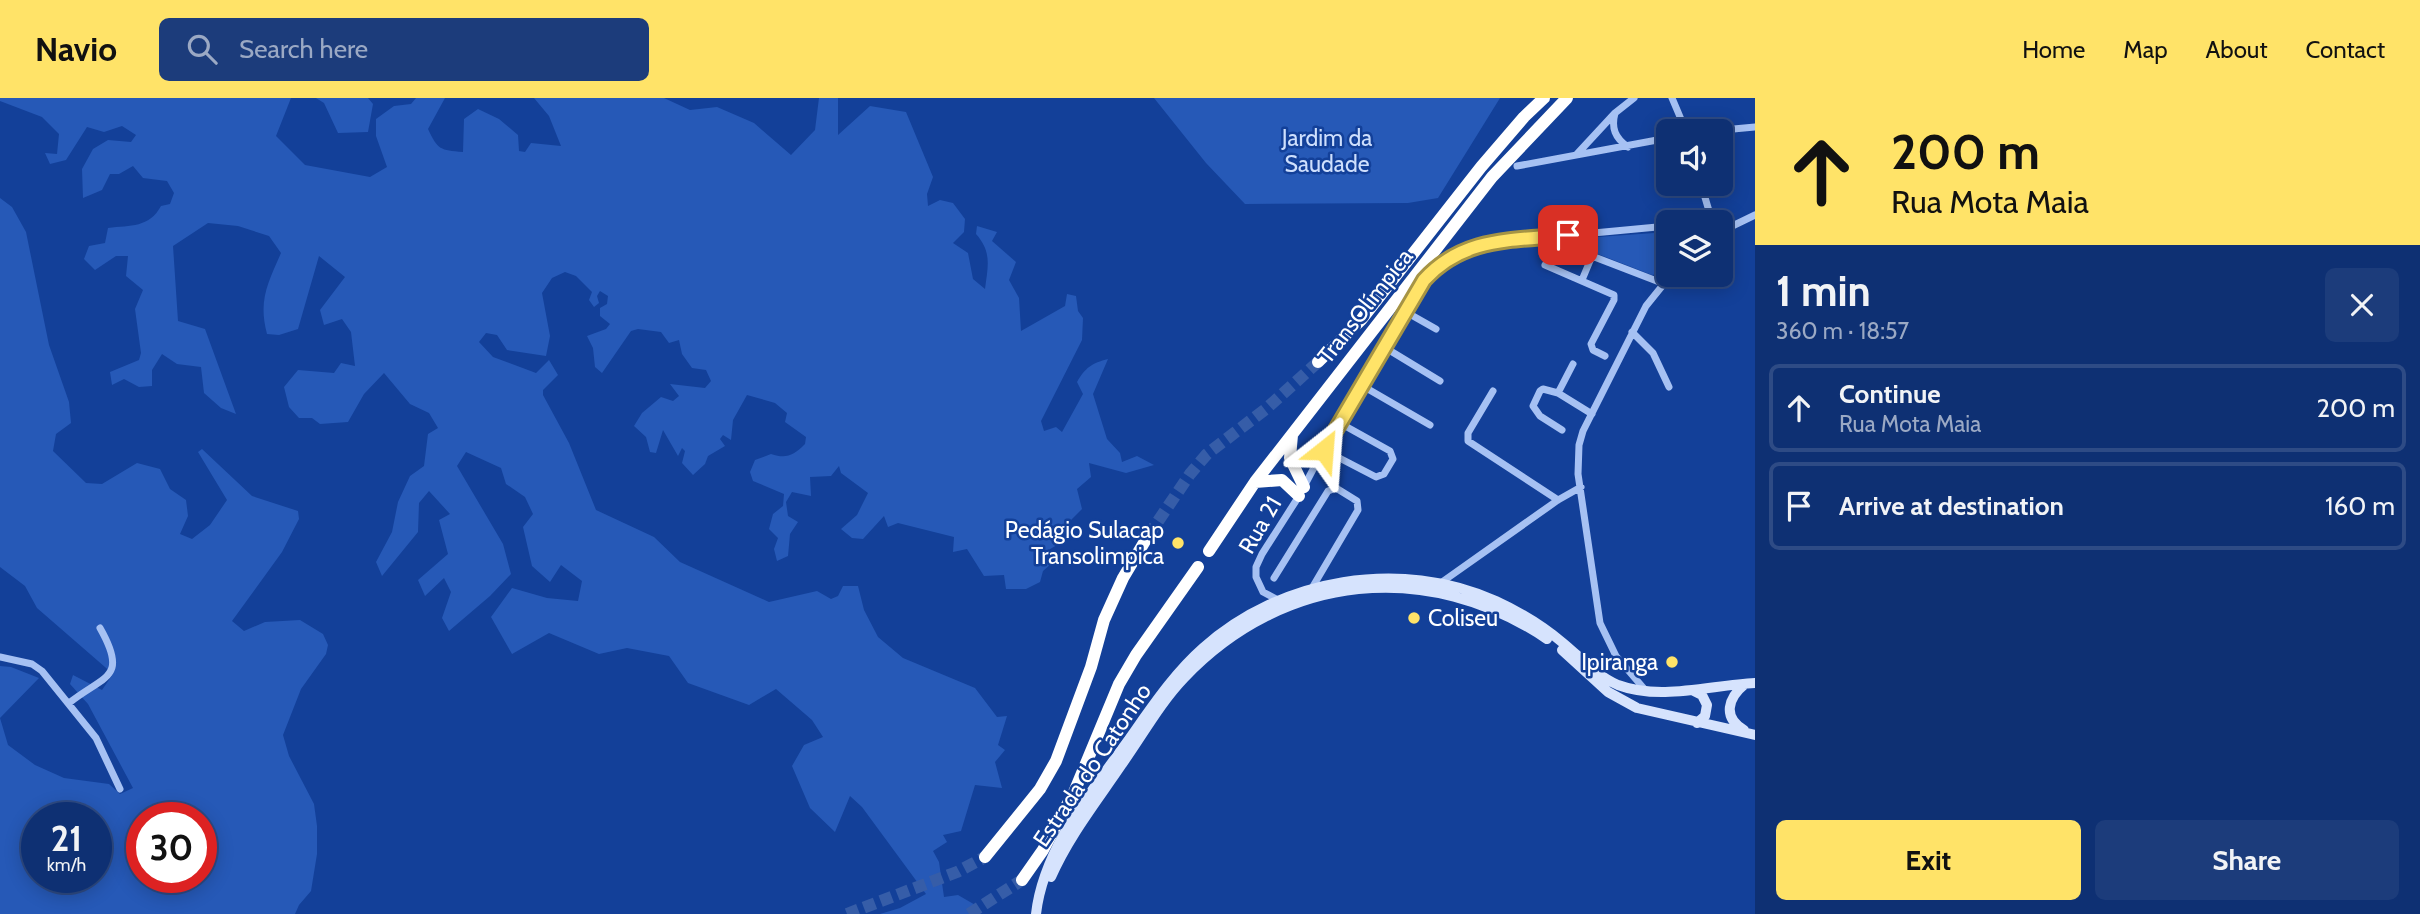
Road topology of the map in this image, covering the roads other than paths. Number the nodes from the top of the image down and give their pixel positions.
1 (1544, 98) edge
2 (1567, 98) edge
3 (1634, 98) edge
4 (1672, 98) edge
5 (1615, 113) junction
6 (1681, 119) edge
7 (1755, 127) edge
8 (1733, 129) edge
9 (1656, 141) edge
10 (1628, 147) junction
11 (1576, 155) junction
12 (1517, 166) dead end
13 (1755, 215) edge
14 (1733, 226) edge
15 (1656, 227) edge
16 (1543, 238) junction
17 (1592, 256) junction
18 (1545, 265) dead end
19 (1582, 281) junction
20 (1656, 281) edge
21 (1659, 287) edge
22 (1406, 312) junction
23 (1436, 329) dead end
24 (1632, 332) junction
25 (1384, 347) junction
26 (1605, 356) dead end
27 (1318, 362) tunnel mouth
28 (1573, 364) dead end
29 (1440, 380) dead end
30 (1361, 385) junction
31 (1669, 387) dead end
32 (1493, 391) dead end
33 (1558, 393) junction
34 (1592, 414) junction
35 (1338, 422) junction
36 (1430, 425) dead end
37 (1562, 430) dead end
38 (1292, 435) junction
39 (1324, 450) junction
40 (1255, 482) junction
41 (1581, 488) junction
42 (1301, 492) junction
43 (1558, 500) junction
44 (1148, 536) tunnel mouth
45 (1209, 551) dead end
46 (1198, 567) dead end
47 (1274, 578) dead end
48 (1442, 582) junction
49 (1312, 588) junction
50 (1280, 601) junction
51 (100, 628) dead end
52 (1206, 651) junction
53 (0, 657) edge
54 (1750, 683) edge
55 (1691, 689) junction
56 (1646, 691) junction
57 (69, 703) junction
58 (1697, 723) junction
59 (1752, 734) edge
60 (120, 789) dead end
61 (985, 857) tunnel mouth
62 (1022, 880) tunnel mouth
63 (1036, 914) edge
64 (1042, 914) edge

1 - 27 highway, TransOlímpica
2 - 38 highway, TransOlímpica
3 - 5 street
4 - 6 street
5 - 10 street
5 - 11 street
7 - 8 street
9 - 10 street
10 - 11 street
11 - 12 street
13 - 14 street
15 - 16 street, Rua 21
16 - 17 street
16 - 22 street, Rua 21
17 - 19 street
17 - 20 street
18 - 19 street
19 - 26 street
21 - 24 street
22 - 23 street
22 - 25 street, Rua 21
24 - 31 street
24 - 34 street
25 - 29 street
25 - 30 street, Rua 21
28 - 33 street
30 - 35 street, Rua 21
30 - 36 street
32 - 43 street
33 - 34 street
33 - 37 street
34 - 41 street
35 - 39 street, Rua 21
35 - 39 street
38 - 40 highway, TransOlímpica
38 - 42 highway
39 - 42 street, Rua 21
40 - 42 highway
40 - 45 highway, TransOlímpica
41 - 43 street
41 - 56 street
42 - 50 street, Rua 21
43 - 48 street
44 - 61 highway
46 - 62 highway
47 - 49 street
48 - 49 main road
48 - 56 main road
49 - 50 main road
50 - 52 main road
51 - 57 street
52 - 58 main road
52 - 63 main road, Estrada do Catonho
52 - 64 main road, Estrada do Catonho
53 - 57 street
54 - 55 main road
54 - 59 main road
55 - 56 main road
55 - 58 main road
57 - 60 street
58 - 59 main road

